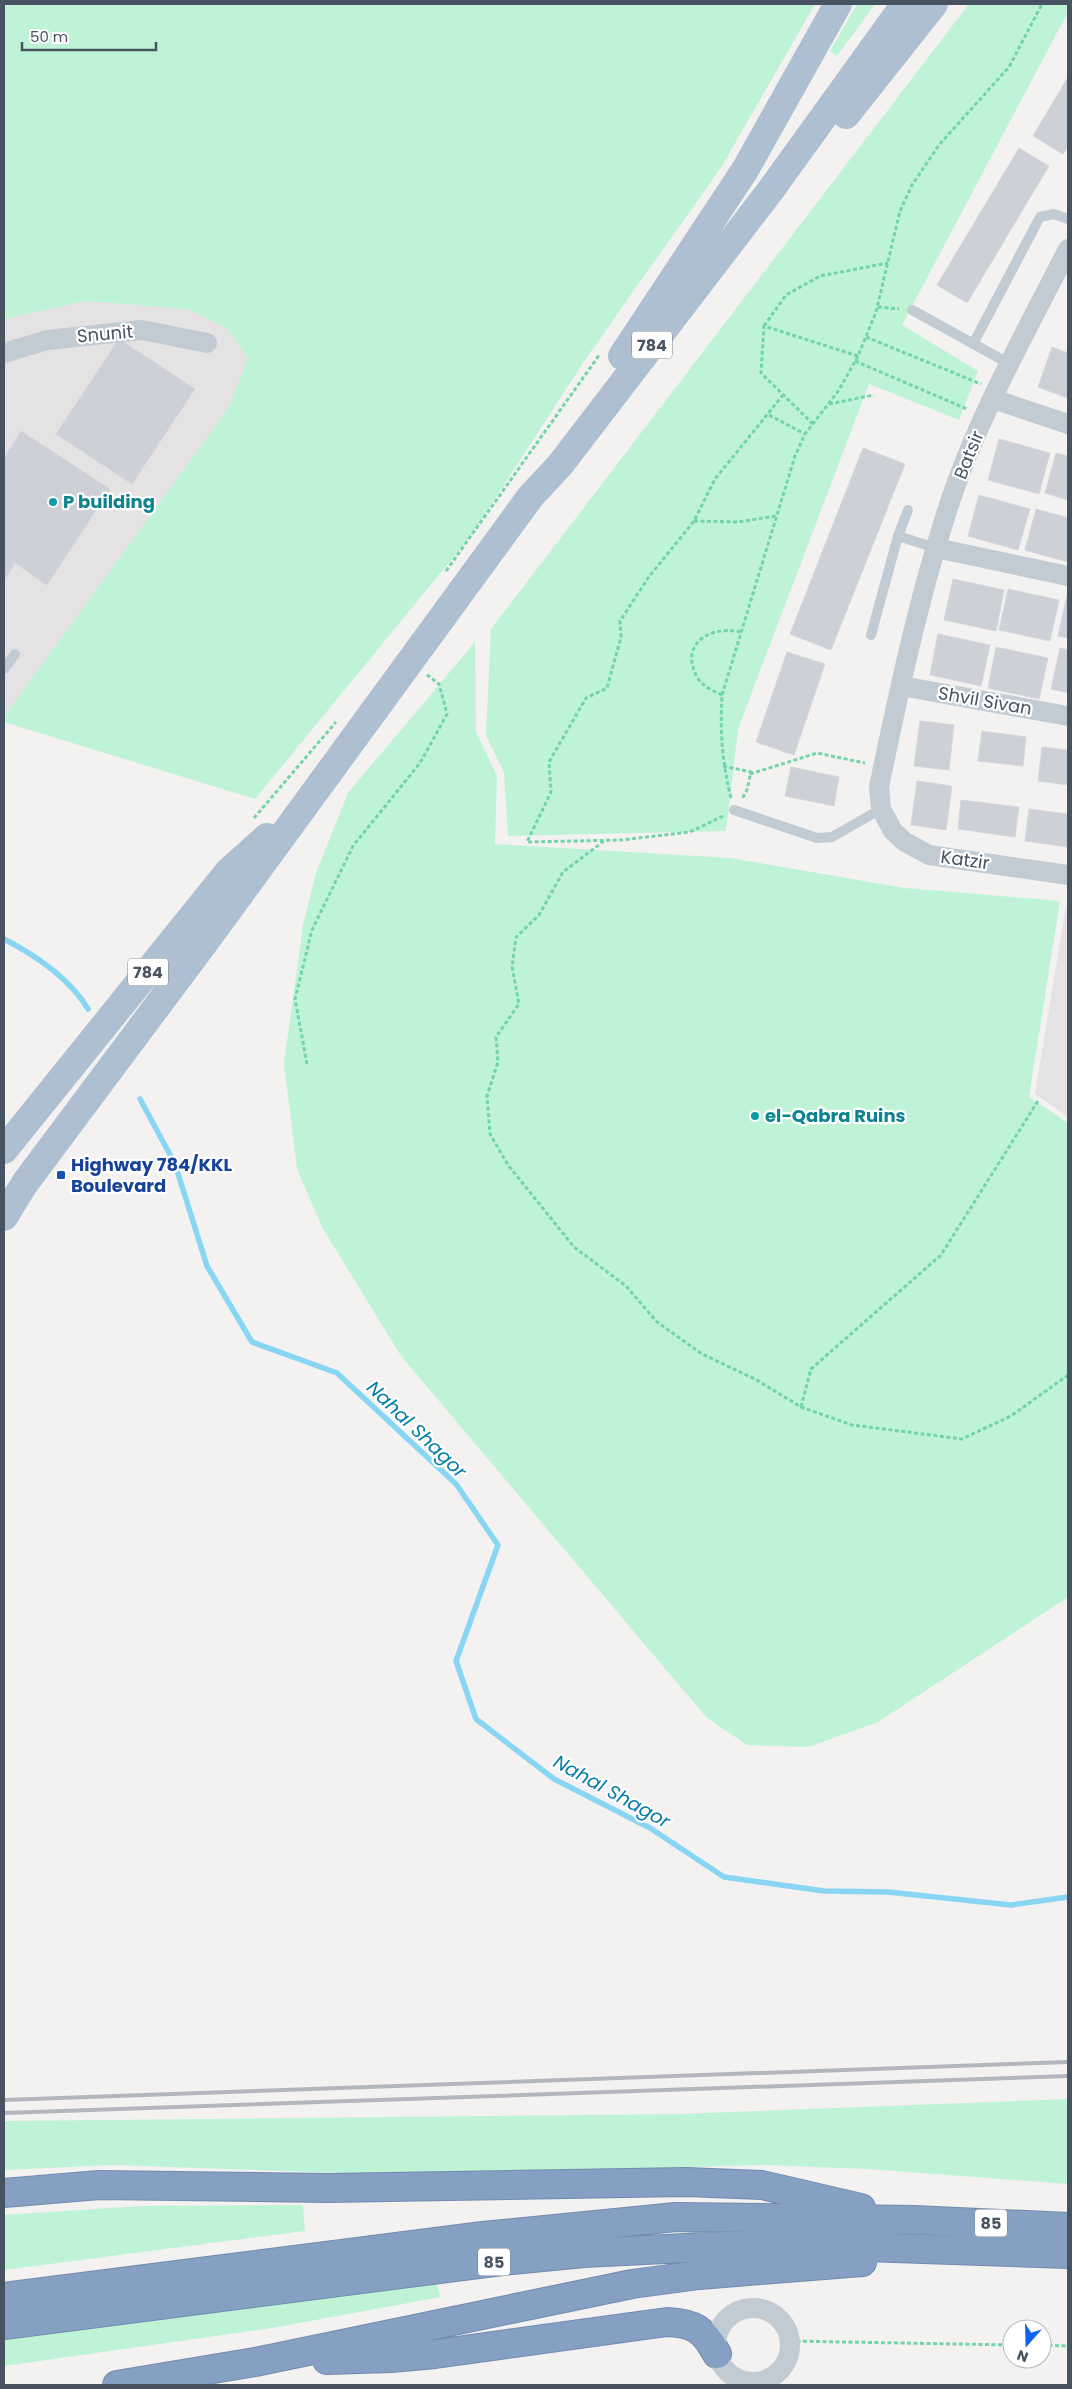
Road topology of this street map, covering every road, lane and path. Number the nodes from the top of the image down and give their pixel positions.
1 (838, 4) edge
2 (905, 4) edge
3 (934, 4) edge
4 (1042, 4) edge
5 (770, 191) junction
6 (1068, 219) edge
7 (1066, 260) edge
8 (888, 263) junction
9 (878, 307) junction
10 (912, 310) joint
11 (764, 326) junction
12 (866, 337) junction
13 (207, 343) dead end
14 (973, 344) junction
15 (4, 352) edge
16 (601, 352) dead end
17 (858, 356) junction
18 (855, 361) junction
19 (1010, 364) junction
20 (783, 395) junction
21 (874, 395) dead end
22 (995, 395) junction
23 (828, 404) junction
24 (769, 414) junction
25 (984, 417) junction
26 (813, 424) junction
27 (1068, 424) edge
28 (805, 434) junction
29 (530, 496) junction
30 (908, 510) dead end
31 (776, 516) junction
32 (694, 521) junction
33 (898, 536) junction
34 (936, 548) junction
35 (1068, 576) edge
36 (442, 577) dead end
37 (740, 632) junction
38 (871, 635) dead end
39 (15, 654) dead end
40 (409, 662) junction
41 (4, 669) edge
42 (901, 686) junction
43 (722, 695) junction
44 (1068, 716) edge
45 (337, 721) dead end
46 (723, 766) junction
47 (883, 766) junction
48 (750, 774) junction
49 (304, 805) junction
50 (881, 809) junction
51 (734, 810) junction
52 (253, 819) dead end
53 (604, 841) junction
54 (1068, 875) edge
55 (307, 1064) dead end
56 (1038, 1101) dead end
57 (4, 1150) edge
58 (4, 1217) edge
59 (1068, 1375) edge
60 (801, 1407) junction
61 (4, 2193) edge
62 (914, 2220) junction
63 (1068, 2227) edge
64 (987, 2250) junction
65 (1068, 2254) edge
66 (4, 2297) edge
67 (4, 2325) edge
68 (790, 2340) junction
69 (1002, 2345) edge
70 (1052, 2346) edge
71 (1068, 2346) edge
72 (255, 2362) junction
73 (721, 2368) edge
74 (757, 2383) edge
75 (117, 2385) edge

1 - 29 main road
2 - 5 main road, 784
3 - 5 main road
4 - 8 path
5 - 29 main road, 784
6 - 14 lane
7 - 19 street, Batsir
8 - 9 path
8 - 11 path
9 - 10 path
9 - 12 path
10 - 14 lane
11 - 17 path
11 - 20 path
12 - 17 path
12 - 22 path
13 - 15 street, Snunit
14 - 19 lane
16 - 36 path
17 - 18 path
18 - 23 path
18 - 25 path
19 - 22 street, Batsir
20 - 24 path
20 - 26 path
21 - 23 path
22 - 25 street, Batsir
22 - 27 street
23 - 26 path
24 - 28 path
24 - 32 path
25 - 34 street, Batsir
26 - 28 path
28 - 31 path
29 - 40 main road, 784
30 - 33 lane
31 - 32 path
31 - 37 path
32 - 53 path
33 - 34 lane
33 - 38 lane
34 - 35 street
34 - 42 street, Batsir
37 - 43 path
37 - 43 path
39 - 41 lane
40 - 49 main road, 784
40 - 55 path
42 - 44 street, Shvil Sivan
42 - 47 street, Katzir
43 - 46 path
45 - 52 path
46 - 48 path
46 - 51 path
47 - 48 path
47 - 50 street, Katzir
48 - 51 path
49 - 57 main road, 784
49 - 58 main road, 784
50 - 51 lane
50 - 54 street, Katzir
51 - 53 path
53 - 60 path
56 - 60 path
59 - 60 path
61 - 62 highway
62 - 63 highway, 85
62 - 66 highway, 85
64 - 65 highway, 85
64 - 67 highway, 85
64 - 72 highway
68 - 69 path
68 - 73 street
68 - 74 street
70 - 71 path
72 - 73 highway
72 - 75 highway
73 - 74 street

